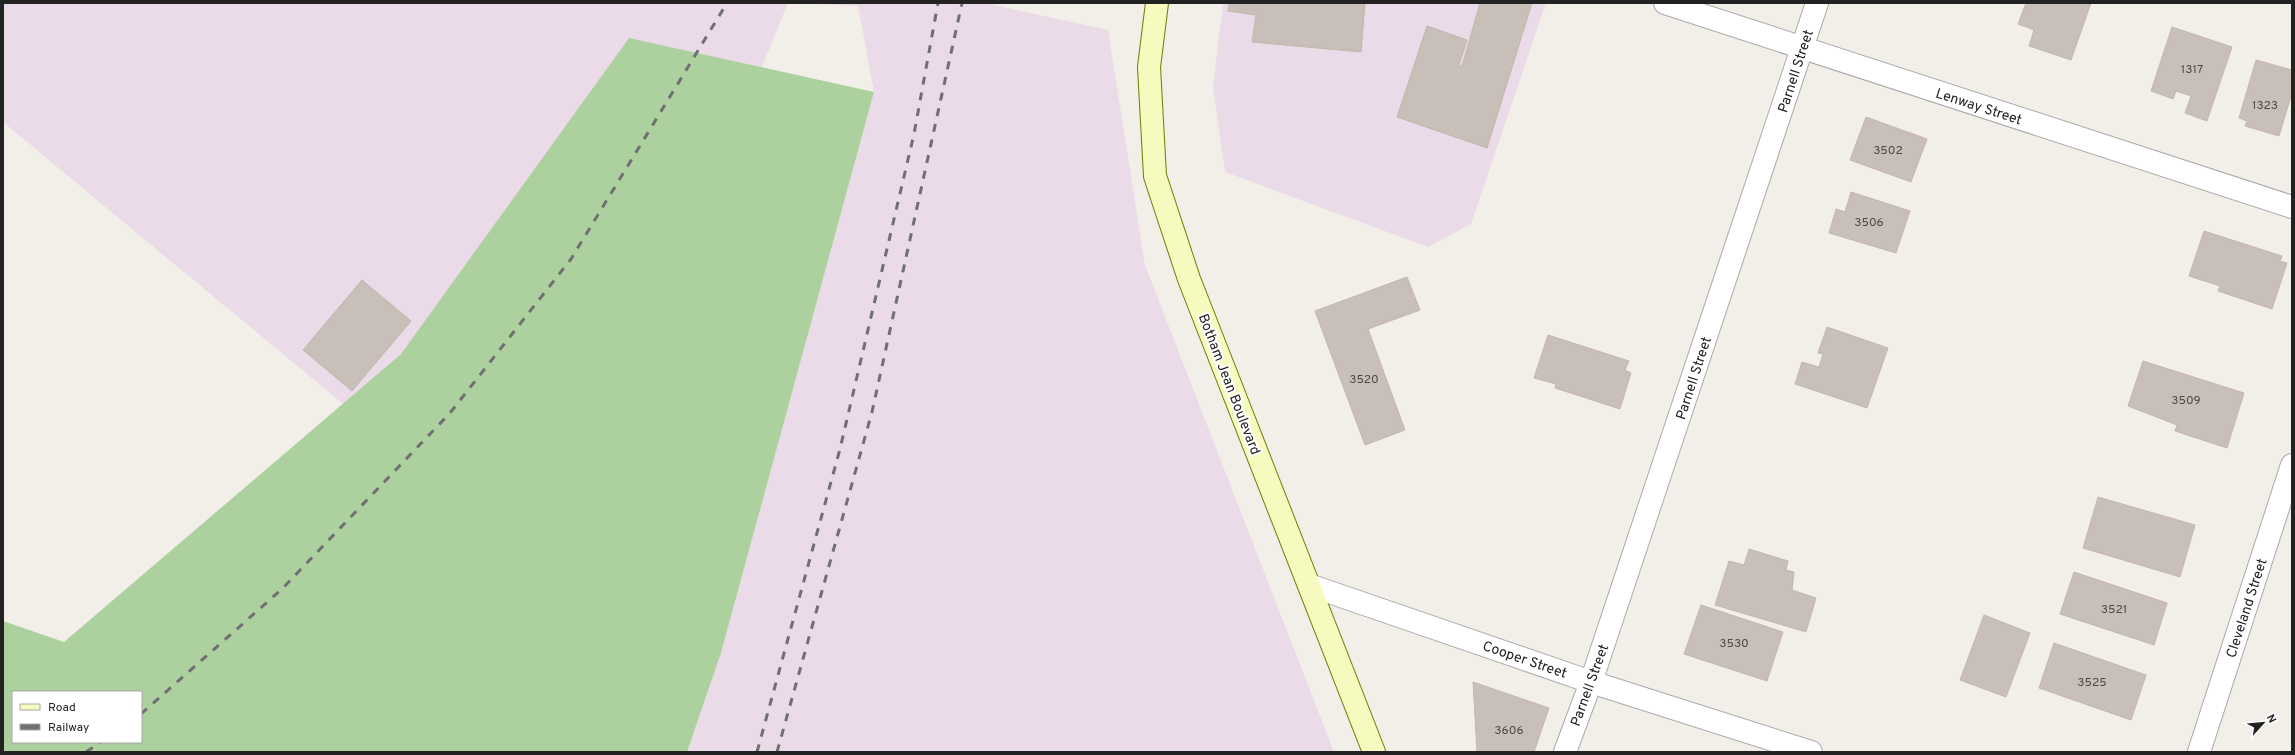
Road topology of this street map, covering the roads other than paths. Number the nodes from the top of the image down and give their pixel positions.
1 (1157, 3) edge
2 (1666, 3) edge
3 (1817, 3) edge
4 (1803, 49) junction
5 (2292, 207) edge
6 (2292, 465) edge
7 (1309, 585) junction
8 (1592, 682) junction
9 (1374, 752) edge
10 (1565, 752) edge
11 (1811, 752) edge
12 (2199, 752) edge

1 - 7 main road, Botham Jean Boulevard
2 - 4 street, Lenway Street
3 - 4 street, Parnell Street
4 - 5 street, Lenway Street
4 - 8 street, Parnell Street
6 - 12 street, Cleveland Street
7 - 8 street, Cooper Street
7 - 9 main road, Botham Jean Boulevard
8 - 10 street, Parnell Street
8 - 11 street, Cooper Street

